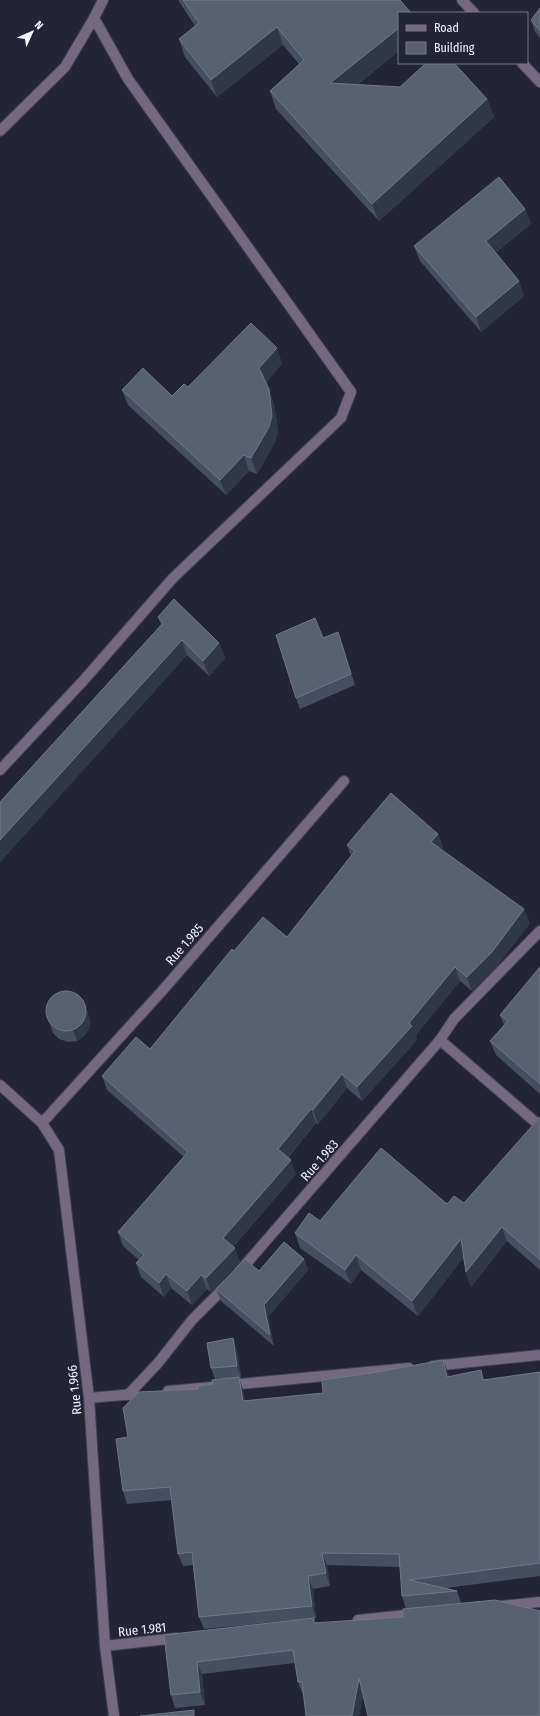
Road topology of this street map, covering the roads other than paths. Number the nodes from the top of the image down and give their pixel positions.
1 (103, 0) edge
2 (462, 0) edge
3 (473, 12) edge
4 (94, 18) junction
5 (523, 64) edge
6 (540, 82) edge
7 (0, 131) edge
8 (0, 770) edge
9 (344, 781) dead end
10 (540, 932) edge
11 (440, 1040) junction
12 (0, 1085) edge
13 (42, 1123) junction
14 (540, 1126) edge
15 (540, 1356) edge
16 (159, 1392) edge
17 (144, 1394) edge
18 (128, 1395) junction
19 (89, 1398) junction
20 (540, 1602) edge
21 (493, 1606) edge
22 (429, 1613) edge
23 (350, 1621) edge
24 (184, 1638) edge
25 (105, 1646) junction
26 (114, 1716) edge

1 - 4 street
2 - 3 street
4 - 7 street
4 - 8 street
5 - 6 street
9 - 13 street, Rue 1.985
10 - 11 street
11 - 14 street
11 - 18 street, Rue 1.983
12 - 13 street, Rue 1.966
13 - 19 street, Rue 1.966
15 - 16 street
17 - 18 street
18 - 19 street
19 - 25 street, Rue 1.966
20 - 21 street
22 - 23 street
24 - 25 street, Rue 1.981
25 - 26 street, Rue 1.966

